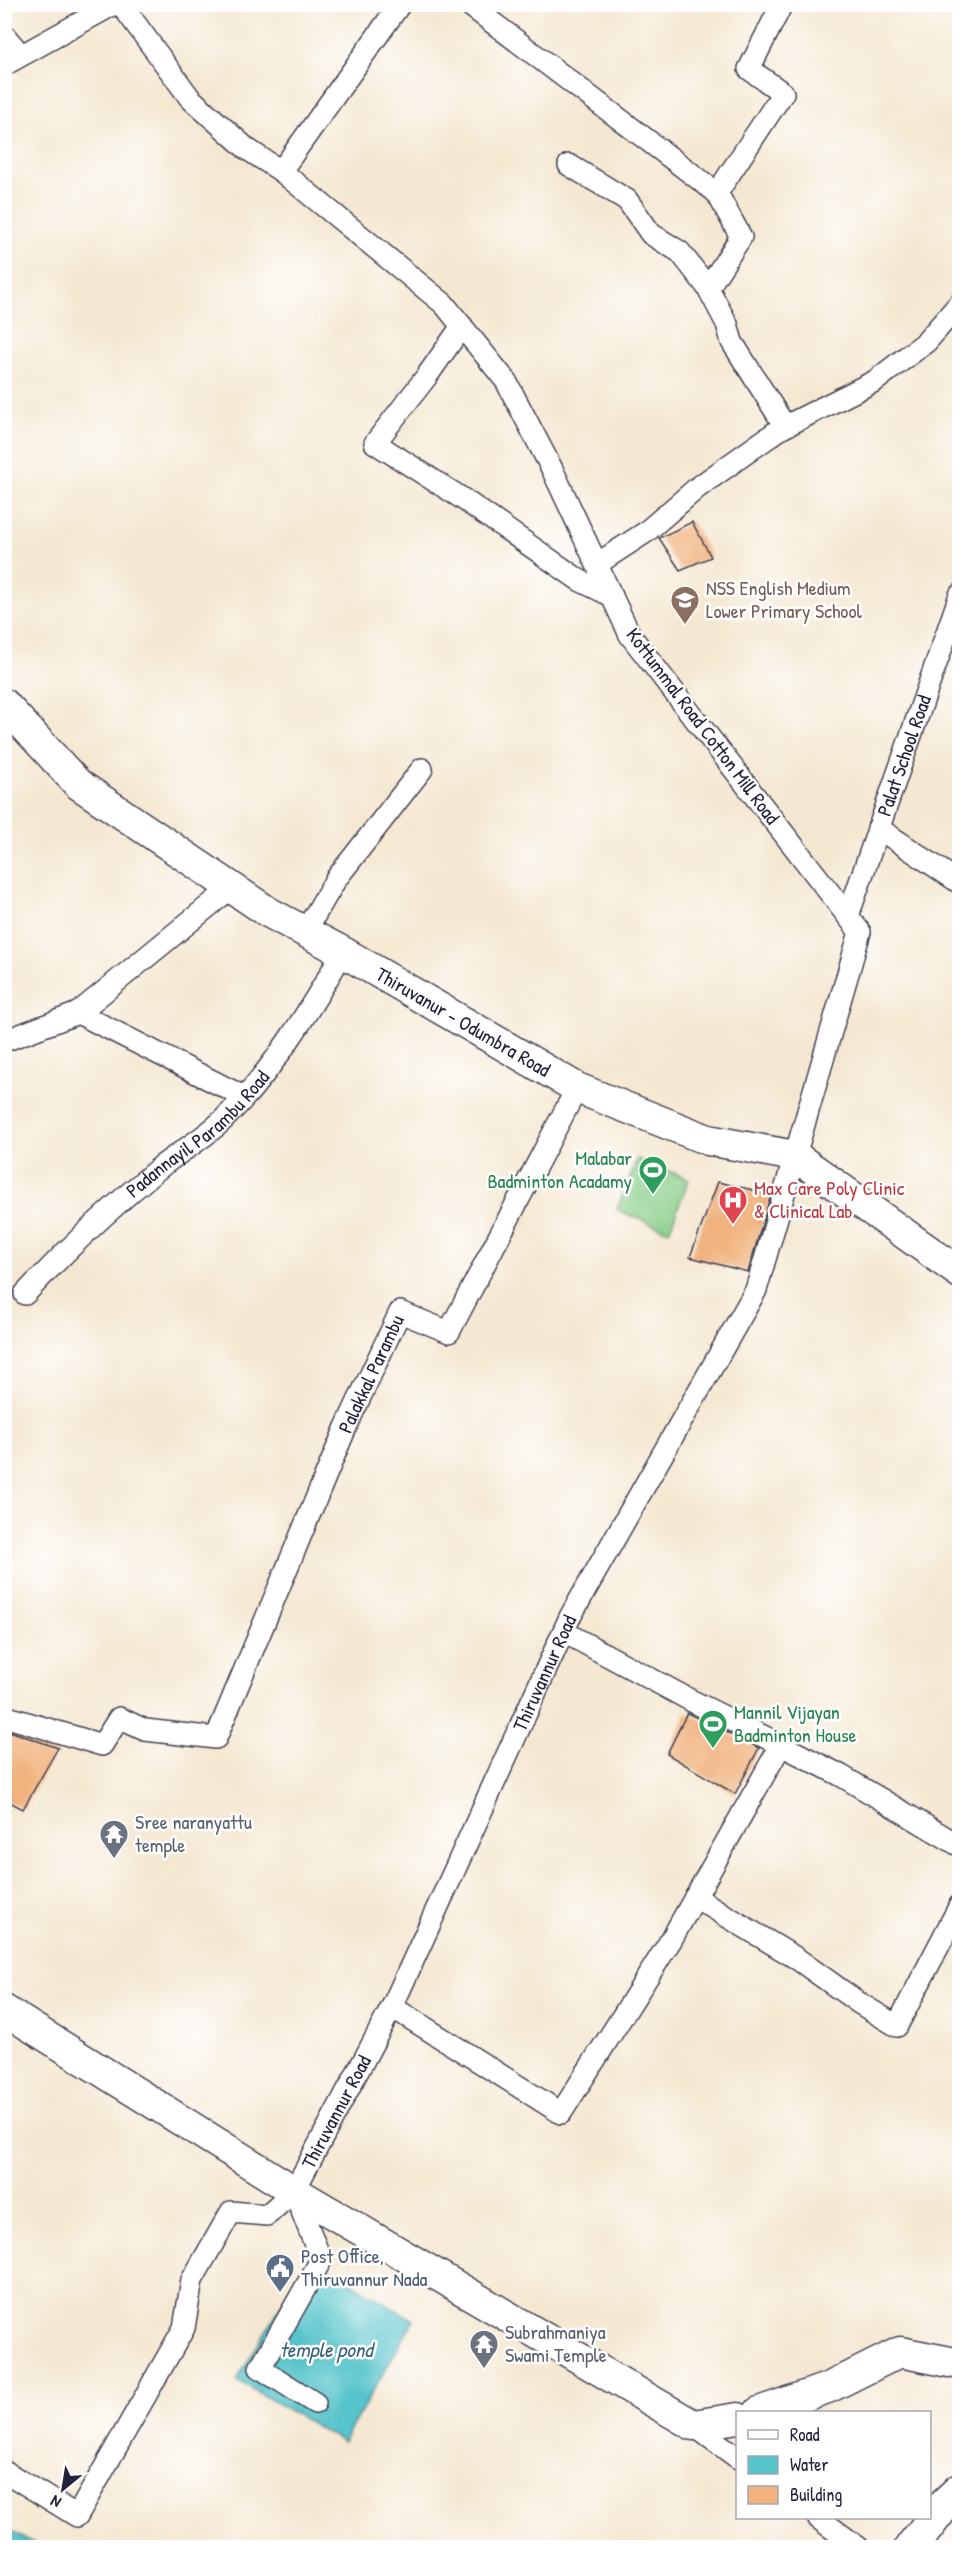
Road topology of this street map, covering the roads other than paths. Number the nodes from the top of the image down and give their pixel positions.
1 (114, 4) edge
2 (121, 4) edge
3 (468, 4) edge
4 (782, 4) edge
5 (400, 5) edge
6 (4, 35) edge
7 (13, 60) edge
8 (569, 165) dead end
9 (281, 171) junction
10 (717, 193) junction
11 (708, 288) junction
12 (960, 303) edge
13 (462, 326) junction
14 (780, 429) junction
15 (597, 564) junction
16 (960, 595) edge
17 (612, 596) junction
18 (4, 704) edge
19 (422, 769) dead end
20 (879, 828) junction
21 (960, 883) edge
22 (232, 887) junction
23 (848, 916) junction
24 (305, 932) junction
25 (343, 952) junction
26 (78, 1013) junction
27 (4, 1041) edge
28 (577, 1088) junction
29 (244, 1097) junction
30 (795, 1156) junction
31 (960, 1273) edge
32 (25, 1294) dead end
33 (564, 1632) junction
34 (4, 1716) edge
35 (781, 1745) junction
36 (960, 1846) edge
37 (695, 1897) junction
38 (960, 1905) edge
39 (392, 2007) junction
40 (4, 2010) edge
41 (294, 2191) junction
42 (960, 2364) edge
43 (315, 2403) dead end
44 (762, 2411) edge
45 (736, 2418) edge
46 (693, 2425) junction
47 (736, 2457) edge
48 (4, 2471) edge
49 (960, 2490) edge
50 (821, 2519) edge
51 (859, 2547) edge
52 (911, 2547) edge

1 - 7 street
2 - 9 street, Kottummal Road Cotton Mill Road
3 - 10 street
4 - 10 street
5 - 9 street
6 - 7 street
8 - 11 street
9 - 13 street, Kottummal Road Cotton Mill Road
10 - 11 street
11 - 14 street
12 - 14 street
13 - 15 street, Kottummal Road Cotton Mill Road
13 - 17 street
14 - 15 street
15 - 17 street, Kottummal Road Cotton Mill Road
16 - 20 street, Palat School Road
17 - 23 street, Kottummal Road Cotton Mill Road
18 - 22 main road, Thiruvanur - Odumbra Road
19 - 24 street
20 - 21 street
20 - 23 street, Palat School Road
22 - 24 main road, Thiruvanur - Odumbra Road
22 - 26 street
23 - 30 street, Kottummal Road Cotton Mill Road
24 - 25 main road, Thiruvanur - Odumbra Road
25 - 28 main road, Thiruvanur - Odumbra Road
25 - 29 street, Padannayil Parambu Road
26 - 27 street
26 - 29 street
28 - 30 main road, Thiruvanur - Odumbra Road
28 - 34 street, Palakkal Parambu
29 - 32 street, Padannayil Parambu Road
30 - 31 main road, Thiruvanur - Odumbra Road
30 - 33 street, Thiruvannur Road
33 - 35 street
33 - 39 street, Thiruvannur Road
35 - 36 street
35 - 37 street
37 - 38 street
37 - 39 street
39 - 41 street, Thiruvannur Road
40 - 41 main road, Thiruvannur Road
41 - 43 street
41 - 46 main road, Thiruvannur Road
41 - 48 street
42 - 44 main road
45 - 46 main road
46 - 47 street
49 - 52 main road
50 - 51 street

